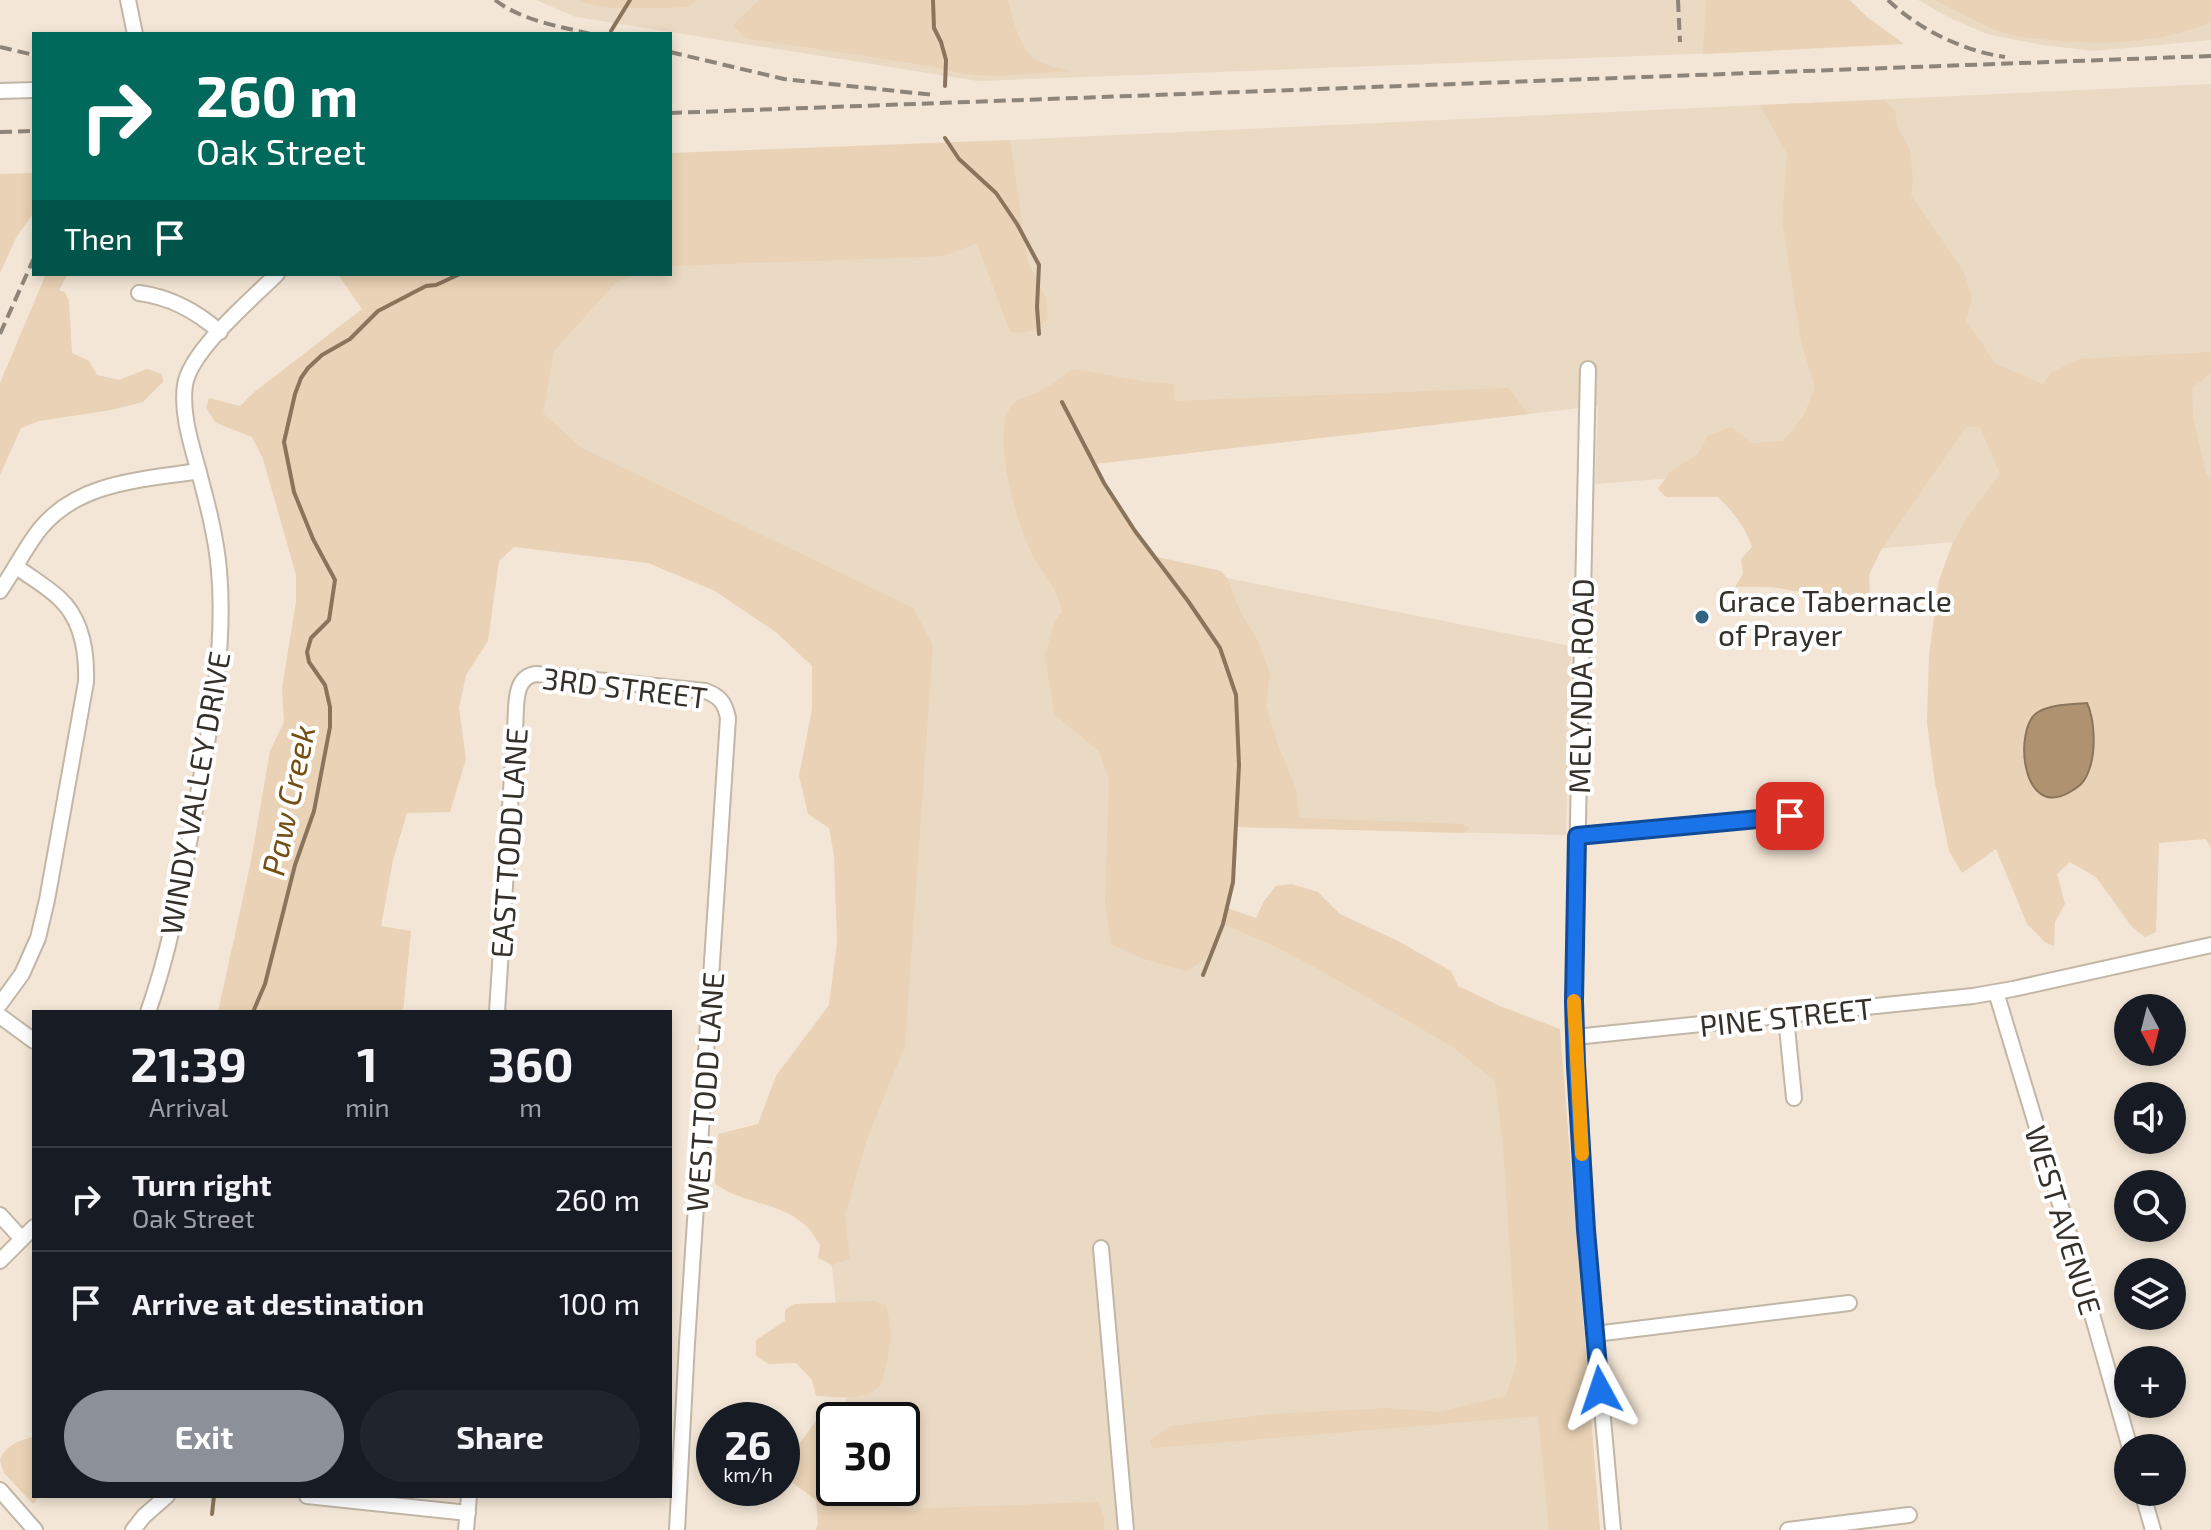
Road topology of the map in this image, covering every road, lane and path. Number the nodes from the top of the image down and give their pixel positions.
1 (128, 0) edge
2 (135, 32) edge
3 (32, 90) edge
4 (0, 91) edge
5 (275, 276) edge
6 (139, 293) dead end
7 (220, 332) junction
8 (1588, 369) dead end
9 (199, 471) junction
10 (17, 567) junction
11 (0, 591) edge
12 (525, 677) joint
13 (724, 703) joint
14 (1790, 816) dead end
15 (1577, 836) junction
16 (2211, 945) edge
17 (1996, 992) junction
18 (0, 1004) edge
19 (149, 1010) edge
20 (497, 1010) edge
21 (0, 1016) edge
22 (1786, 1017) junction
23 (1575, 1037) junction
24 (32, 1040) edge
25 (1794, 1098) dead end
26 (0, 1215) edge
27 (32, 1229) edge
28 (21, 1238) junction
29 (1101, 1248) dead end
30 (0, 1261) edge
31 (1849, 1303) dead end
32 (1595, 1334) junction
33 (2126, 1434) edge
34 (0, 1490) edge
35 (165, 1498) edge
36 (326, 1498) edge
37 (469, 1498) edge
38 (2146, 1506) edge
39 (468, 1513) junction
40 (1909, 1515) dead end
41 (35, 1530) edge
42 (133, 1530) edge
43 (466, 1530) edge
44 (677, 1530) edge
45 (1126, 1530) edge
46 (1613, 1530) edge
47 (1788, 1530) edge
48 (2153, 1530) edge

1 - 2 street
3 - 4 street
5 - 7 street, WINDY VALLEY DRIVE
6 - 7 street
7 - 9 street, WINDY VALLEY DRIVE
8 - 15 street, MELYNDA ROAD
9 - 10 street
9 - 19 street, WINDY VALLEY DRIVE
10 - 11 street
10 - 18 street
12 - 13 street, 3RD STREET
12 - 20 street, EAST TODD LANE
13 - 44 street, WEST TODD LANE
14 - 15 street
15 - 23 street, MELYNDA ROAD
16 - 17 street, PINE STREET
17 - 22 street, PINE STREET
17 - 33 street, WEST AVENUE
21 - 24 street
22 - 23 street, PINE STREET
22 - 25 street
23 - 32 street, MELYNDA ROAD
26 - 28 street
27 - 28 street
28 - 30 street
29 - 45 street
31 - 32 street
32 - 46 street, MELYNDA ROAD
34 - 41 street
35 - 42 street
36 - 39 street
37 - 39 street
38 - 48 street
39 - 43 street
40 - 47 street

